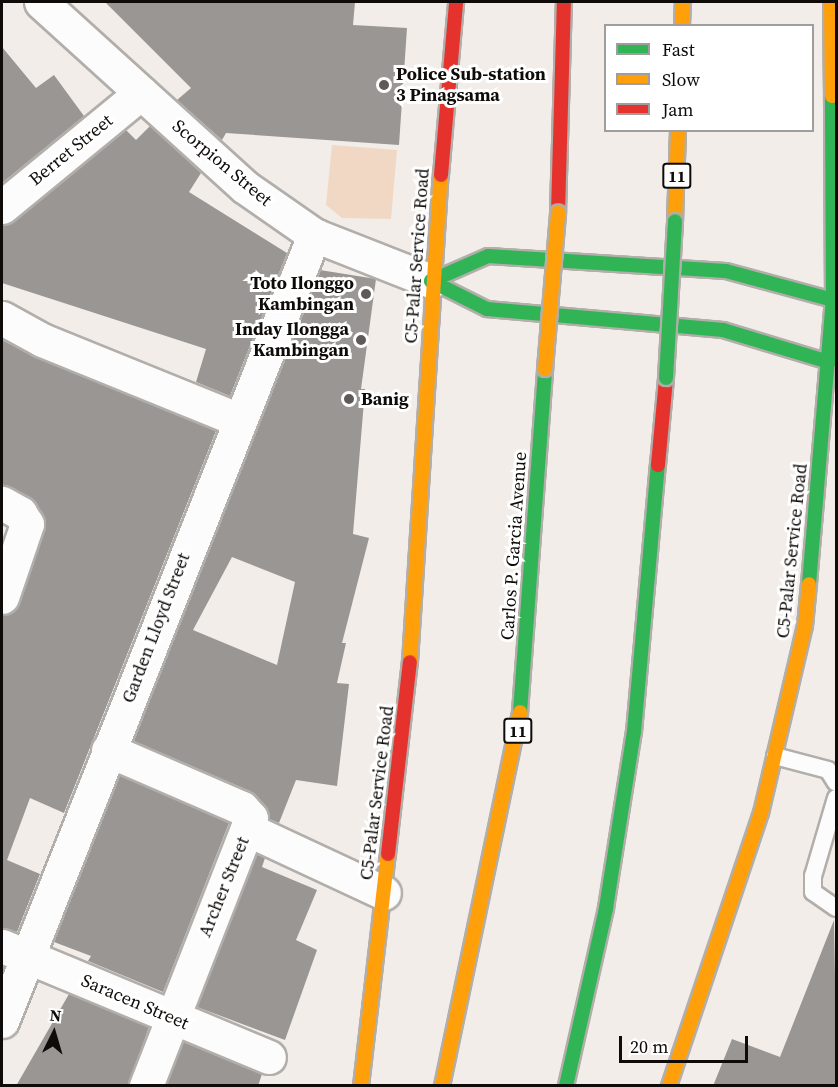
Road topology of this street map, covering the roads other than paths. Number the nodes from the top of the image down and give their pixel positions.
1 (41, 2) edge
2 (456, 2) edge
3 (564, 2) edge
4 (683, 2) edge
5 (831, 2) edge
6 (682, 24) edge
7 (834, 39) edge
8 (141, 93) junction
9 (678, 132) edge
10 (2, 207) edge
11 (314, 235) junction
12 (431, 281) junction
13 (832, 300) junction
14 (2, 318) edge
15 (829, 362) junction
16 (239, 420) junction
17 (2, 503) edge
18 (2, 597) edge
19 (108, 750) junction
20 (775, 756) junction
21 (837, 783) edge
22 (837, 798) edge
23 (248, 829) junction
24 (384, 893) junction
25 (837, 908) edge
26 (14, 952) edge
27 (171, 1017) junction
28 (2, 1022) edge
29 (269, 1057) dead end
30 (146, 1086) edge
31 (361, 1086) edge
32 (442, 1086) edge
33 (567, 1086) edge
34 (669, 1086) edge

1 - 8 street, Scorpion Street
2 - 12 main road, C5-Palar Service Road
3 - 32 main road, Carlos P. Garcia Avenue / 11, bridge
4 - 6 main road
5 - 7 main road, C5-Palar Service Road
7 - 13 main road, C5-Palar Service Road
8 - 10 street, Berret Street
8 - 11 street, Scorpion Street
9 - 33 main road, 11, bridge
11 - 12 street, Scorpion Street
11 - 16 street, Garden Lloyd Street
12 - 13 main road
12 - 15 main road, Scorpion Street
12 - 24 main road, C5-Palar Service Road
13 - 15 main road, C5-Palar Service Road
14 - 16 street
15 - 20 main road, C5-Palar Service Road
16 - 19 street, Garden Lloyd Street
17 - 18 street
19 - 23 street
19 - 26 street, Garden Lloyd Street
20 - 21 lane
20 - 34 main road, C5-Palar Service Road
22 - 25 lane
23 - 24 street, Archer Street
23 - 27 street, Archer Street
24 - 31 main road, C5-Palar Service Road
26 - 27 street, Saracen Street
26 - 28 street, Garden Lloyd Street
27 - 29 street, Saracen Street
27 - 30 street, Archer Street

